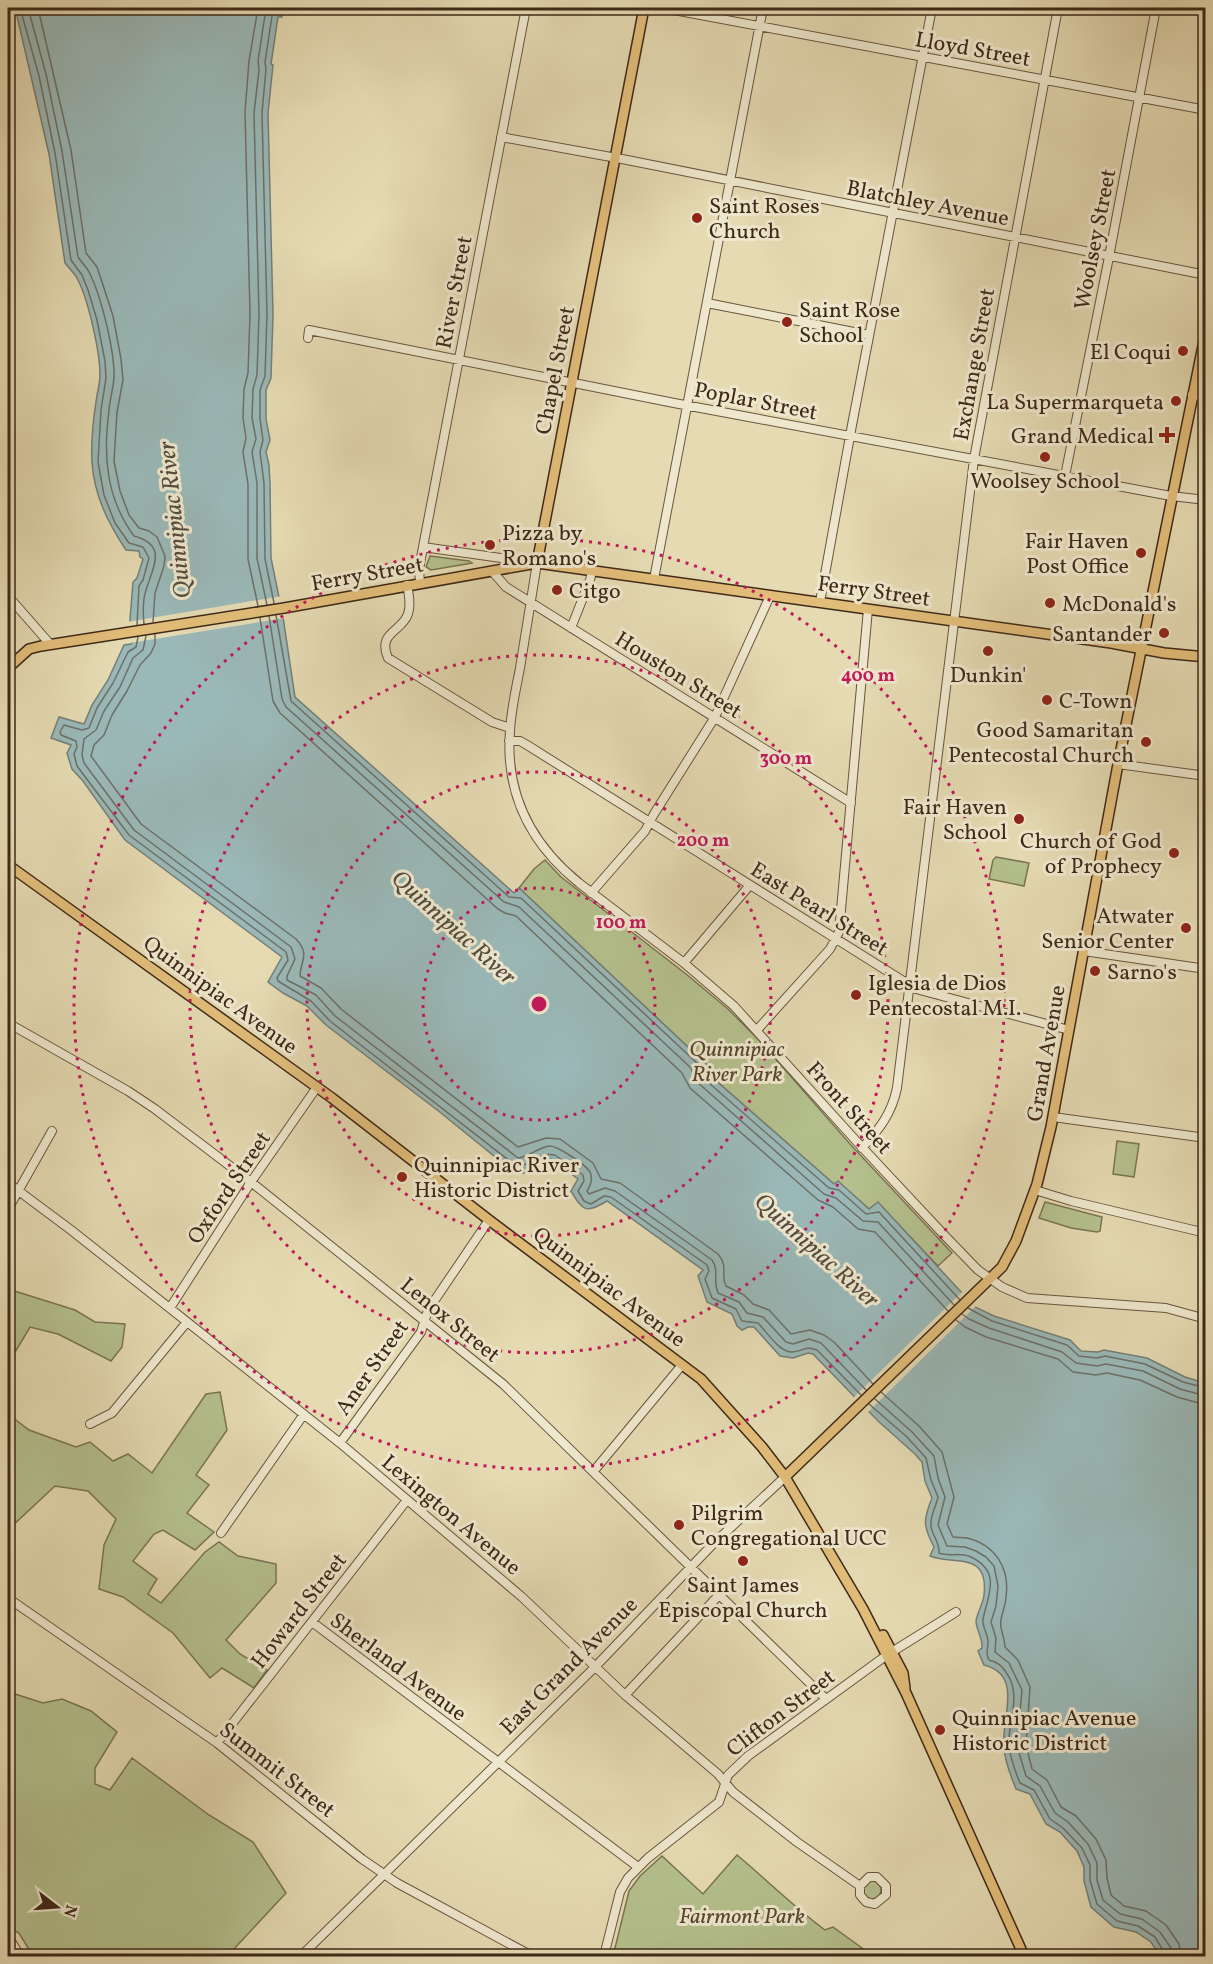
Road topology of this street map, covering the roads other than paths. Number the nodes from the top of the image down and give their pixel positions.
1 (526, 8) edge
2 (644, 8) edge
3 (663, 8) edge
4 (763, 8) edge
5 (932, 8) edge
6 (1058, 8) edge
7 (1156, 8) edge
8 (759, 26) junction
9 (923, 57) junction
10 (1044, 79) junction
11 (1138, 98) junction
12 (1206, 110) edge
13 (501, 137) junction
14 (615, 158) junction
15 (730, 180) junction
16 (893, 214) junction
17 (1015, 237) junction
18 (1109, 256) junction
19 (1206, 275) edge
20 (707, 303) junction
21 (1206, 332) edge
22 (869, 335) junction
23 (308, 338) dead end
24 (458, 360) junction
25 (572, 382) junction
26 (1192, 395) junction
27 (1206, 396) edge
28 (687, 405) junction
29 (850, 436) junction
30 (974, 459) junction
31 (1065, 476) junction
32 (1171, 496) junction
33 (1206, 500) edge
34 (423, 547) junction
35 (537, 563) junction
36 (492, 571) junction
37 (592, 571) junction
38 (654, 579) junction
39 (420, 583) junction
40 (407, 585) junction
41 (8, 596) edge
42 (770, 596) junction
43 (530, 602) junction
44 (820, 602) junction
45 (868, 609) junction
46 (953, 621) junction
47 (571, 628) junction
48 (50, 644) junction
49 (1140, 649) junction
50 (8, 654) edge
51 (1206, 657) edge
52 (17, 659) junction
53 (8, 668) edge
54 (714, 717) junction
55 (510, 728) junction
56 (509, 741) junction
57 (1118, 764) junction
58 (1206, 776) edge
59 (851, 803) junction
60 (650, 822) junction
61 (8, 865) edge
62 (750, 885) junction
63 (591, 893) junction
64 (837, 938) junction
65 (1084, 951) junction
66 (684, 963) junction
67 (1206, 969) edge
68 (910, 985) junction
69 (8, 1023) edge
70 (757, 1030) junction
71 (1069, 1030) junction
72 (317, 1087) junction
73 (1053, 1117) junction
74 (52, 1131) dead end
75 (1206, 1138) edge
76 (862, 1148) junction
77 (251, 1182) junction
78 (8, 1183) edge
79 (1035, 1190) junction
80 (18, 1191) junction
81 (8, 1209) edge
82 (489, 1220) junction
83 (1206, 1233) edge
84 (991, 1279) junction
85 (170, 1308) junction
86 (1206, 1319) edge
87 (424, 1321) junction
88 (187, 1322) junction
89 (915, 1352) joint
90 (682, 1365) junction
91 (304, 1414) junction
92 (90, 1424) dead end
93 (340, 1443) junction
94 (593, 1472) junction
95 (785, 1477) junction
96 (407, 1500) junction
97 (221, 1533) dead end
98 (692, 1567) junction
99 (719, 1594) junction
100 (8, 1598) edge
101 (956, 1612) dead end
102 (312, 1622) junction
103 (890, 1653) junction
104 (594, 1668) junction
105 (625, 1695) junction
106 (826, 1699) junction
107 (217, 1743) junction
108 (498, 1763) junction
109 (725, 1784) junction
110 (638, 1867) junction
111 (385, 1875) junction
112 (860, 1886) dead end
113 (8, 1936) edge
114 (20, 1956) edge
115 (302, 1956) edge
116 (532, 1956) edge
117 (604, 1956) edge
118 (1024, 1956) edge

1 - 13 street, River Street
2 - 14 main road, Chapel Street
3 - 8 street, Lloyd Street
4 - 8 street
5 - 9 street
6 - 10 street, Exchange Street
7 - 11 street, Woolsey Street
8 - 9 street, Lloyd Street
8 - 15 street
9 - 10 street, Lloyd Street
9 - 16 street
10 - 11 street, Lloyd Street
10 - 17 street, Exchange Street
11 - 12 street, Lloyd Street
11 - 18 street, Woolsey Street
13 - 14 street, Blatchley Avenue
13 - 24 street, River Street
14 - 15 street, Blatchley Avenue
14 - 25 main road, Chapel Street
15 - 16 street, Blatchley Avenue
15 - 20 street
16 - 17 street, Blatchley Avenue
16 - 22 street
17 - 18 street, Blatchley Avenue
17 - 30 street, Exchange Street
18 - 19 street, Blatchley Avenue
18 - 31 street, Woolsey Street
20 - 22 street
20 - 28 street
21 - 26 main road, Grand Avenue
22 - 29 street
23 - 24 street, Poplar Street
24 - 25 street, Poplar Street
24 - 34 street, River Street
25 - 28 street, Poplar Street
25 - 35 main road, Chapel Street
26 - 27 street
26 - 32 main road, Grand Avenue
28 - 29 street, Poplar Street
28 - 38 street
29 - 30 street, Poplar Street
29 - 44 street
30 - 31 street, Poplar Street
30 - 46 street, Exchange Street
31 - 32 street, Poplar Street
32 - 33 street, Poplar Street
32 - 49 main road, Grand Avenue
34 - 35 street, Ferry Street
34 - 39 street, River Street
35 - 36 main road, Ferry Street
35 - 37 main road, Ferry Street
35 - 43 street, Chapel Street
36 - 39 main road, Ferry Street
36 - 43 street, Houston Street
37 - 38 main road, Ferry Street
37 - 47 street
38 - 42 main road, Ferry Street
39 - 40 main road, Ferry Street
40 - 48 main road, Ferry Street
40 - 55 street
41 - 48 street
42 - 44 main road, Ferry Street
42 - 54 street
43 - 47 street, Houston Street
43 - 55 street, Chapel Street
44 - 45 main road, Ferry Street
45 - 46 main road, Ferry Street
45 - 59 street
46 - 49 main road, Ferry Street
46 - 68 street, Exchange Street
47 - 54 street, Houston Street
48 - 52 main road, Ferry Street
49 - 51 main road, Ferry Street
49 - 57 main road, Grand Avenue
50 - 52 main road
52 - 53 main road, Ferry Street
54 - 59 street, Houston Street
54 - 60 street
55 - 56 street, Chapel Street
56 - 60 street, East Pearl Street
56 - 63 street, Front Street
57 - 58 street
57 - 65 main road, Grand Avenue
59 - 64 street
60 - 62 street, East Pearl Street
60 - 63 street
61 - 72 main road, Quinnipiac Avenue
62 - 64 street, East Pearl Street
62 - 66 street
63 - 66 street, Front Street
64 - 68 street, East Pearl Street
64 - 70 street
65 - 67 street
65 - 71 main road, Grand Avenue
66 - 70 street, Front Street
68 - 71 street, East Pearl Street
68 - 76 street, Exchange Street
69 - 77 street, Lenox Street
70 - 76 street, Front Street
71 - 73 main road, Grand Avenue
72 - 77 street, Oxford Street
72 - 82 main road, Quinnipiac Avenue
73 - 75 street
73 - 79 main road, Grand Avenue
74 - 80 street
76 - 84 street, Front Street
77 - 85 street, Oxford Street
77 - 87 street, Lenox Street
78 - 80 street, Lexington Avenue
79 - 83 street
79 - 84 main road, Grand Avenue
80 - 81 street
80 - 85 street, Lexington Avenue
82 - 87 street, Aner Street
82 - 90 main road, Quinnipiac Avenue
84 - 86 street, Front Street
84 - 89 main road, Grand Avenue
85 - 88 street, Lexington Avenue
87 - 93 street, Aner Street
87 - 94 street, Lenox Street
88 - 91 street, Lexington Avenue
88 - 92 street
89 - 95 main road, East Grand Avenue
90 - 94 street
90 - 95 main road, Quinnipiac Avenue
91 - 93 street, Lexington Avenue
91 - 97 street
93 - 96 street, Lexington Avenue
94 - 98 street, Lenox Street
95 - 98 street, East Grand Avenue
95 - 103 main road, Quinnipiac Avenue
96 - 102 street, Howard Street
96 - 104 street, Lexington Avenue
98 - 99 street, Lenox Street
98 - 104 street, East Grand Avenue
99 - 105 street
99 - 106 street, Lenox Street
100 - 107 street, Summit Street
101 - 103 street, Clifton Street
102 - 107 street, Howard Street
102 - 108 street, Sherland Avenue
103 - 106 street, Clifton Street
103 - 118 main road, Quinnipiac Avenue
104 - 105 street, Lexington Avenue
104 - 108 street, East Grand Avenue
105 - 109 street, Lexington Avenue
106 - 109 street, Clifton Street
107 - 111 street, Summit Street
108 - 110 street, Sherland Avenue
108 - 111 street, East Grand Avenue
109 - 110 street, Clifton Street
109 - 112 street, Lexington Avenue
110 - 117 street, Clifton Street
111 - 115 street, East Grand Avenue
111 - 116 street, Summit Street
113 - 114 street

